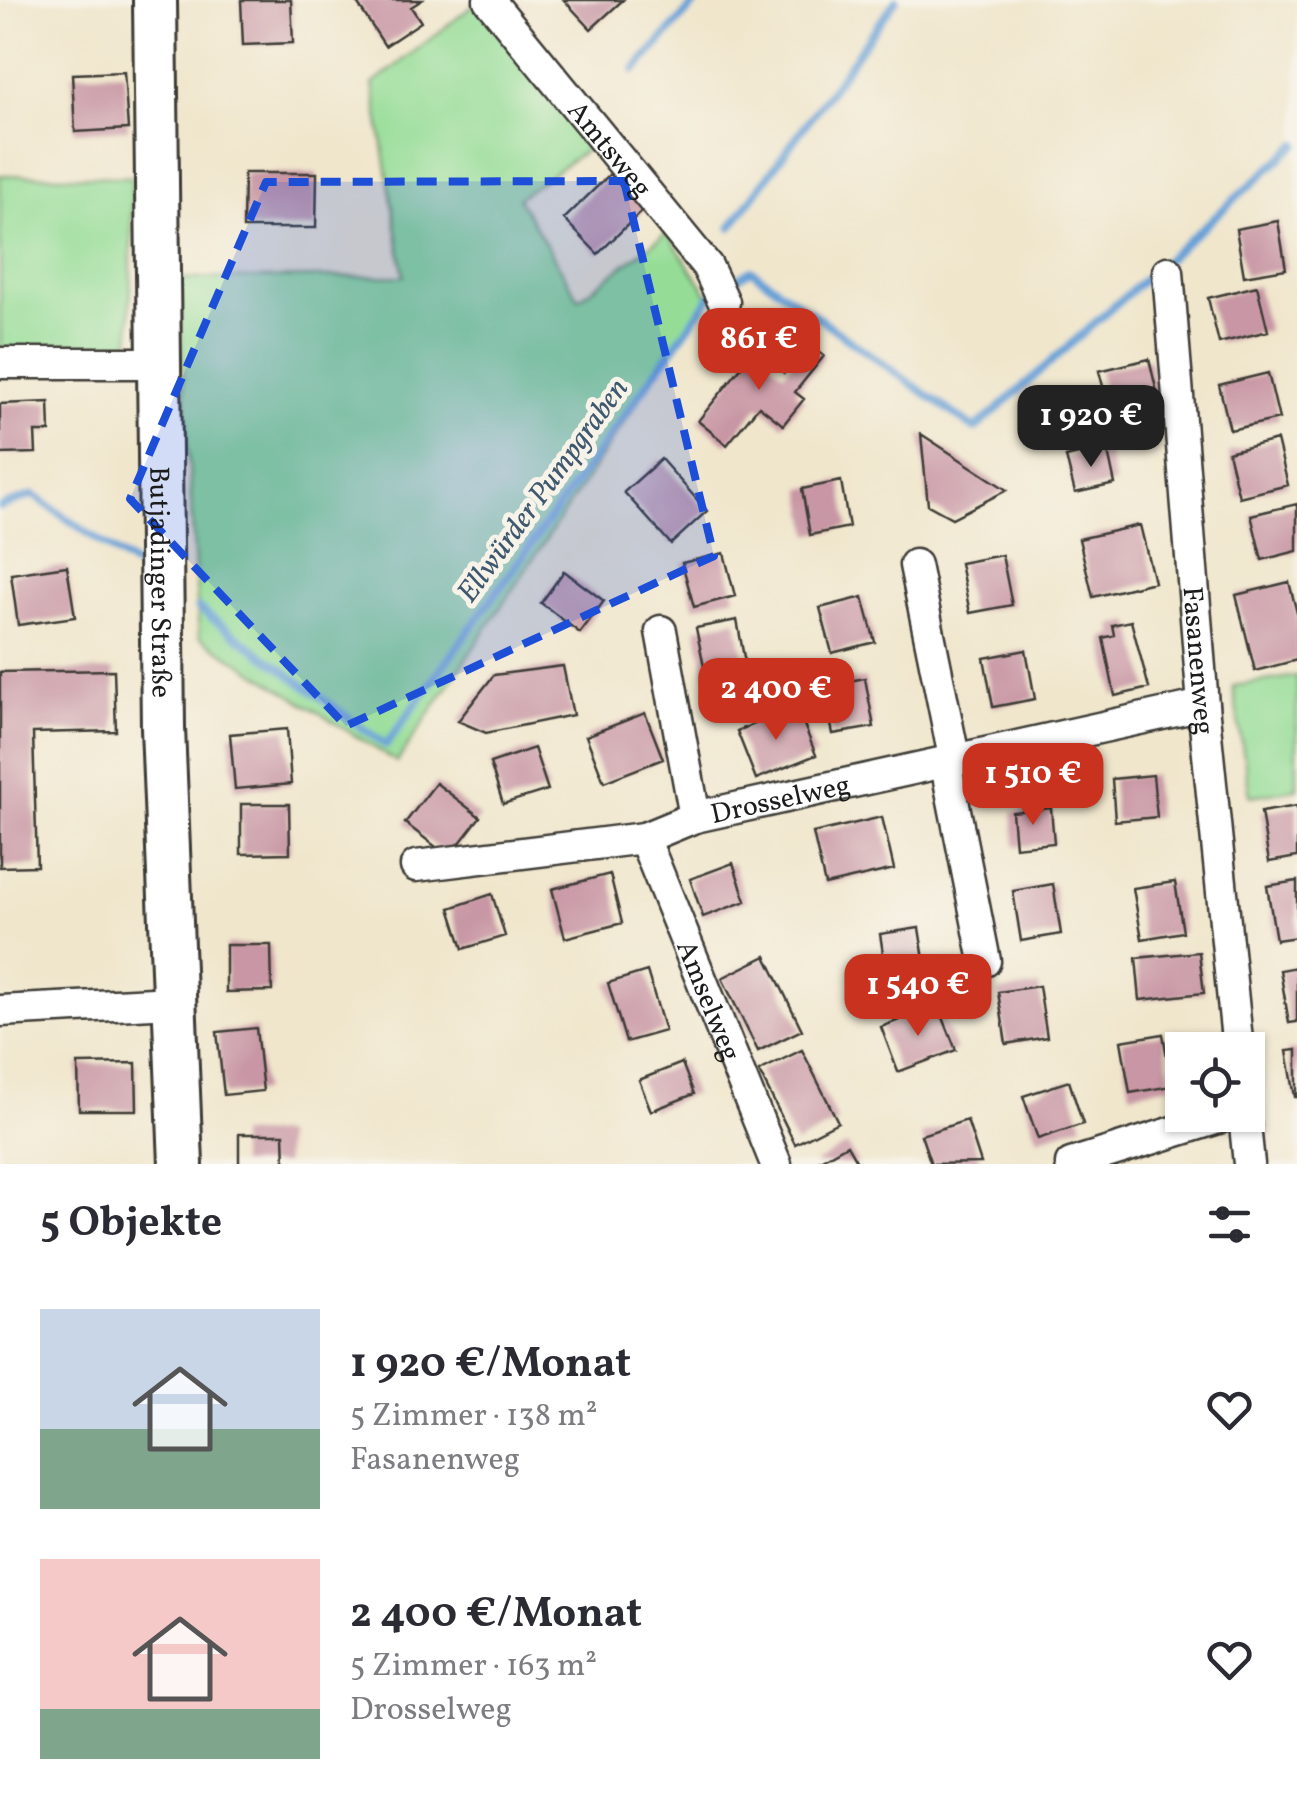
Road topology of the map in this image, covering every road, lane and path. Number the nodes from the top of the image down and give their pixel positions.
1 (155, 0) edge
2 (489, 0) edge
3 (1168, 272) dead end
4 (724, 302) dead end
5 (158, 363) junction
6 (0, 364) edge
7 (915, 565) dead end
8 (661, 631) dead end
9 (1203, 705) junction
10 (951, 764) junction
11 (695, 816) junction
12 (644, 838) junction
13 (416, 866) dead end
14 (984, 961) dead end
15 (172, 1002) junction
16 (0, 1010) edge
17 (1236, 1032) edge
18 (1174, 1132) edge
19 (1245, 1132) edge
20 (181, 1164) edge
21 (776, 1164) edge
22 (1071, 1164) edge
23 (1248, 1164) edge

1 - 5 main road, Butjadinger Straße
2 - 4 street, Amtsweg
3 - 9 street, Fasanenweg
5 - 6 street
5 - 15 main road, Butjadinger Straße
7 - 10 street
8 - 11 street
9 - 10 street, Drosselweg
9 - 17 street, Fasanenweg
10 - 11 street, Drosselweg
10 - 14 street
11 - 12 street, Drosselweg
12 - 13 street, Drosselweg
12 - 21 street, Amselweg
15 - 16 street
15 - 20 main road, Butjadinger Straße
18 - 22 street
19 - 23 street

